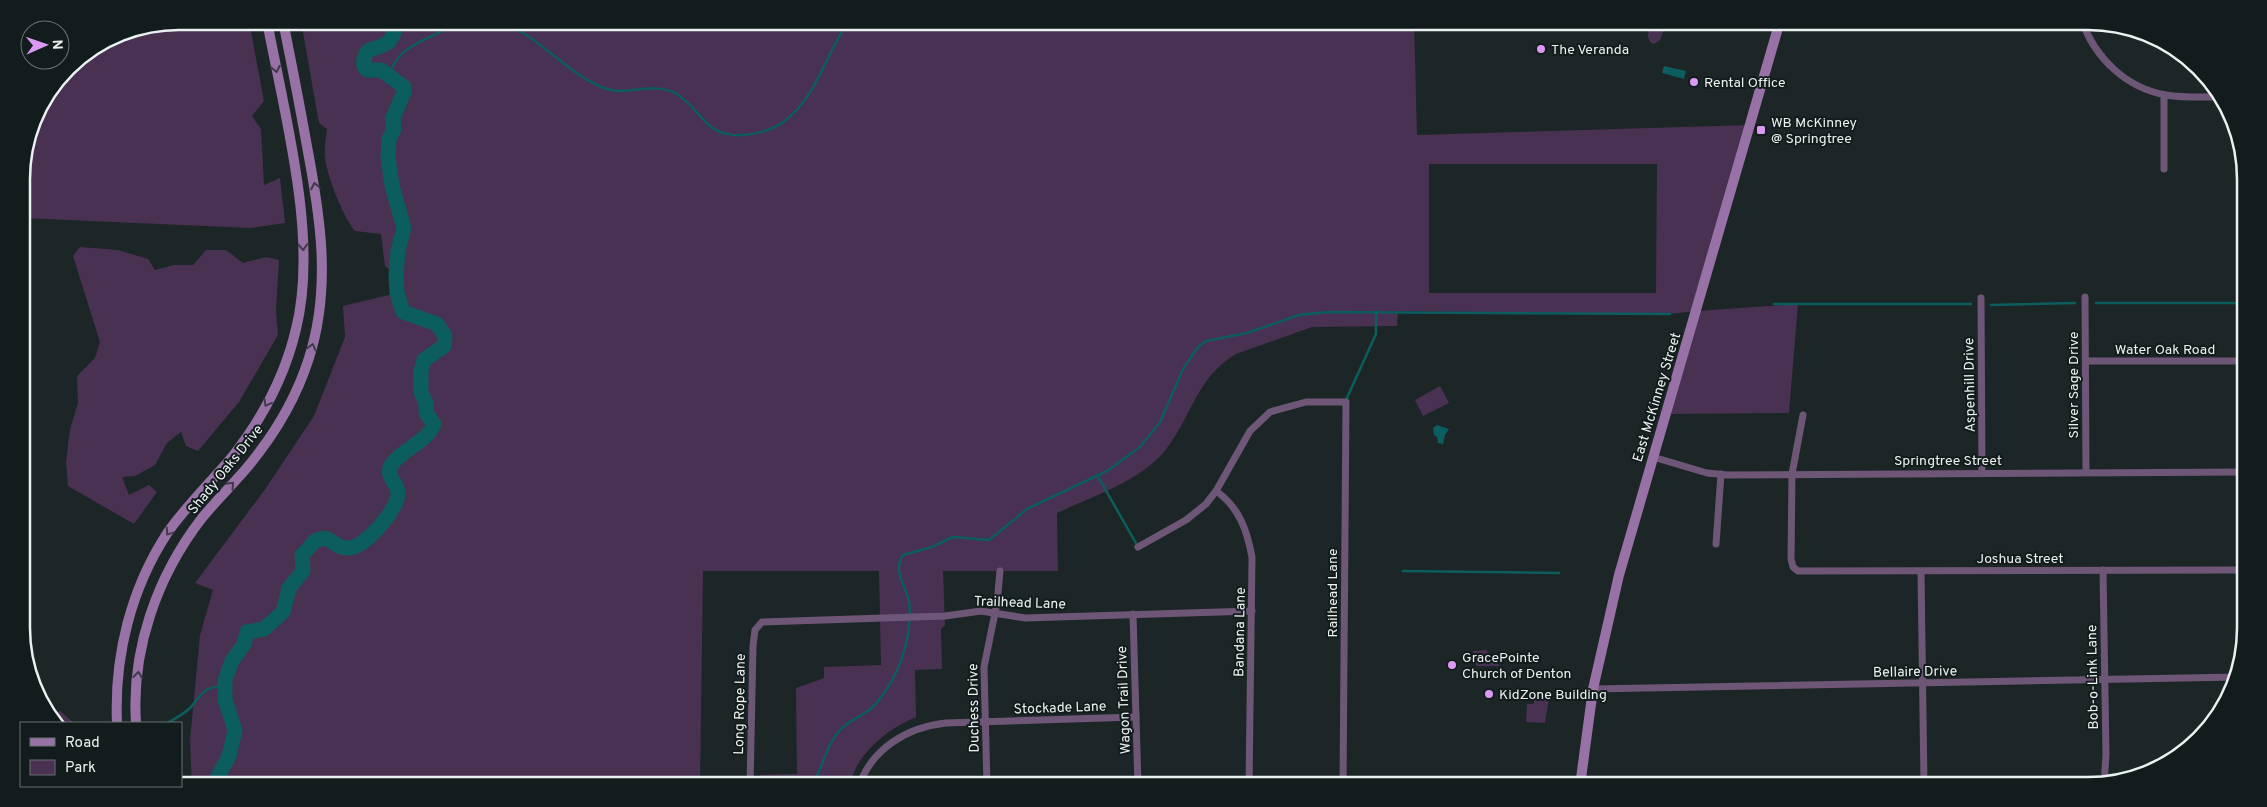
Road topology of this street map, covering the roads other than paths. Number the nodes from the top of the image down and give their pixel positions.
1 (269, 30) edge
2 (285, 30) edge
3 (1777, 30) edge
4 (2086, 30) edge
5 (2164, 95) junction
6 (2212, 97) edge
7 (2164, 169) dead end
8 (2085, 297) dead end
9 (1981, 298) dead end
10 (2086, 361) junction
11 (2237, 361) edge
12 (1803, 415) dead end
13 (1653, 457) junction
14 (1982, 472) junction
15 (2086, 472) junction
16 (2237, 472) edge
17 (1721, 474) junction
18 (1792, 474) junction
19 (1216, 491) junction
20 (1716, 544) dead end
21 (1138, 546) dead end
22 (2103, 570) junction
23 (2237, 570) edge
24 (1000, 571) dead end
25 (1921, 572) junction
26 (1252, 611) junction
27 (995, 612) junction
28 (1133, 614) junction
29 (759, 623) joint
30 (2228, 678) edge
31 (2104, 679) junction
32 (1923, 683) junction
33 (1593, 689) junction
34 (1136, 717) junction
35 (117, 722) edge
36 (136, 722) edge
37 (985, 723) junction
38 (2105, 776) edge
39 (750, 777) edge
40 (862, 777) edge
41 (987, 777) edge
42 (1138, 777) edge
43 (1249, 777) edge
44 (1343, 777) edge
45 (1581, 777) edge
46 (1924, 777) edge

1 -> 35 street, Shady Oaks Drive
36 -> 2 street, Shady Oaks Drive
3 - 13 street, East McKinney Street
4 - 5 street
5 - 6 street
5 - 7 street
8 - 10 street, Silver Sage Drive
9 - 14 street, Aspenhill Drive
10 - 11 street, Water Oak Road
10 - 15 street, Silver Sage Drive
12 - 18 street
13 - 17 street, Springtree Street
13 - 33 street, East McKinney Street
14 - 15 street, Springtree Street
14 - 18 street, Springtree Street
15 - 16 street, Springtree Street
17 - 18 street, Springtree Street
17 - 20 street
18 - 25 street, Joshua Street
19 - 21 street
19 - 26 street, Bandana Lane
19 - 44 street, Railhead Lane
22 - 23 street, Joshua Street
22 - 25 street, Joshua Street
22 - 31 street, Bob-o-Link Lane
24 - 27 street, Duchess Drive
25 - 32 street
26 - 28 street, Trailhead Lane
26 - 43 street, Bandana Lane
27 - 28 street, Trailhead Lane
27 - 29 street, Trailhead Lane
27 - 37 street, Duchess Drive
28 - 34 street, Wagon Trail Drive
29 - 39 street, Long Rope Lane
30 - 31 street, Bellaire Drive
31 - 32 street, Bellaire Drive
31 - 38 street, Bob-o-Link Lane
32 - 33 street, Bellaire Drive
32 - 46 street
33 - 45 street, East McKinney Street
34 - 37 street, Stockade Lane
34 - 42 street, Wagon Trail Drive
37 - 40 street, Stockade Lane
37 - 41 street, Duchess Drive

